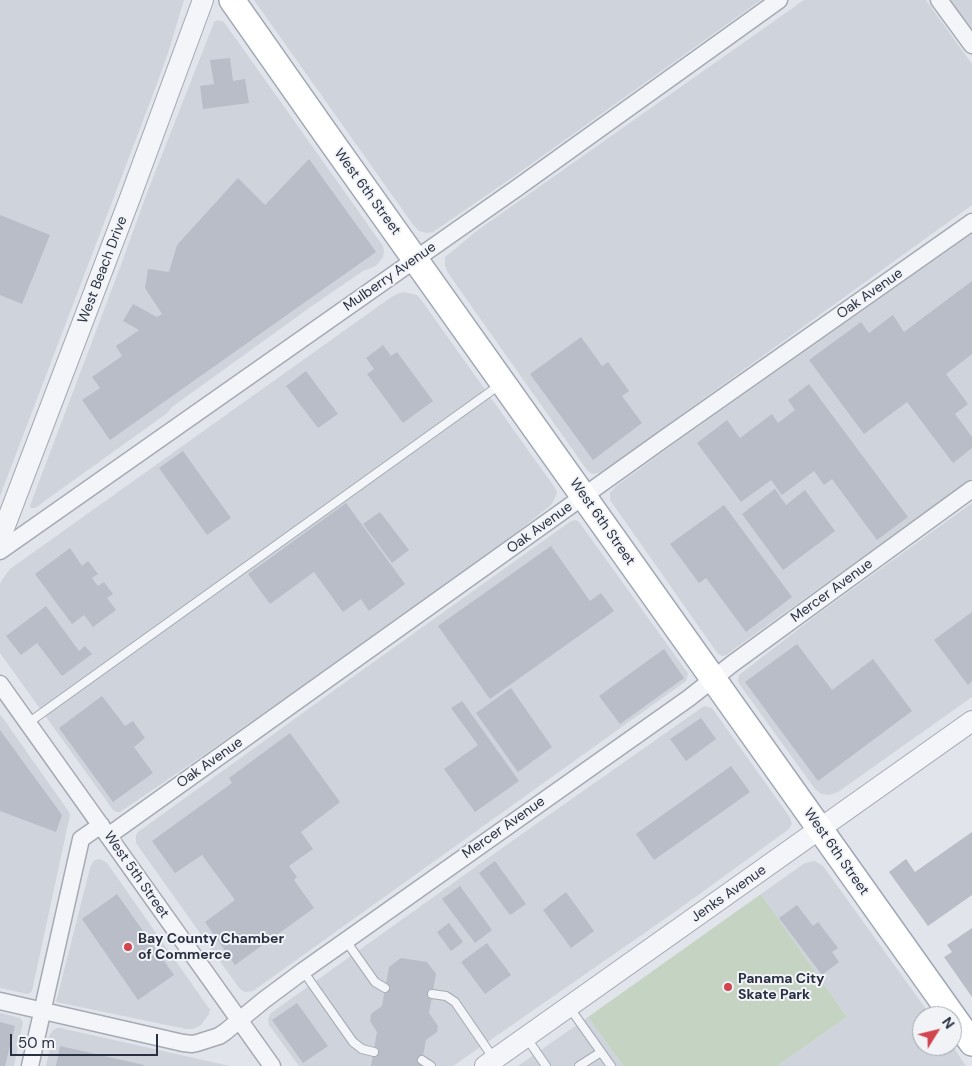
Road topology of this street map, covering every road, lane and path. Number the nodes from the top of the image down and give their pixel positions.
1 (203, 0) edge
2 (232, 0) edge
3 (779, 0) edge
4 (939, 0) edge
5 (972, 45) edge
6 (972, 222) edge
7 (415, 259) junction
8 (503, 383) junction
9 (972, 489) edge
10 (584, 496) junction
11 (0, 539) edge
12 (0, 550) edge
13 (713, 679) junction
14 (0, 684) edge
15 (972, 721) edge
16 (28, 723) junction
17 (820, 829) junction
18 (104, 831) junction
19 (346, 941) junction
20 (303, 971) junction
21 (385, 988) dead end
22 (432, 994) dead end
23 (0, 1001) edge
24 (568, 1008) junction
25 (43, 1010) junction
26 (240, 1020) junction
27 (526, 1038) junction
28 (972, 1043) edge
29 (374, 1052) dead end
30 (600, 1052) junction
31 (422, 1060) dead end
32 (490, 1063) edge
33 (30, 1066) edge
34 (272, 1066) edge
35 (431, 1066) edge
36 (546, 1066) edge
37 (579, 1066) edge
38 (611, 1066) edge

1 - 11 street, West Beach Drive
2 - 7 main road, West 6th Street
3 - 7 street, Mulberry Avenue
4 - 5 street
6 - 10 street, Oak Avenue
7 - 8 main road, West 6th Street
7 - 12 street, Mulberry Avenue
8 - 10 main road, West 6th Street
8 - 16 lane
9 - 13 street, Mercer Avenue
10 - 13 main road, West 6th Street
10 - 18 street, Oak Avenue
13 - 17 main road, West 6th Street
13 - 19 street, Mercer Avenue
14 - 16 street, West 5th Street
15 - 17 street, Jenks Avenue
16 - 18 street, West 5th Street
17 - 24 street, Jenks Avenue
17 - 28 main road, West 6th Street
18 - 25 street, Oak Avenue
18 - 26 street, West 5th Street
19 - 20 street, Mercer Avenue
19 - 21 lane
20 - 26 street, Mercer Avenue
20 - 29 lane
22 - 32 lane
23 - 25 street, Mercer Avenue
24 - 27 street, Jenks Avenue
24 - 30 lane
25 - 26 street, Mercer Avenue
25 - 33 street, Oak Avenue
26 - 34 street, West 5th Street
27 - 32 street, Jenks Avenue
27 - 36 lane
30 - 37 lane
30 - 38 lane
31 - 35 lane

